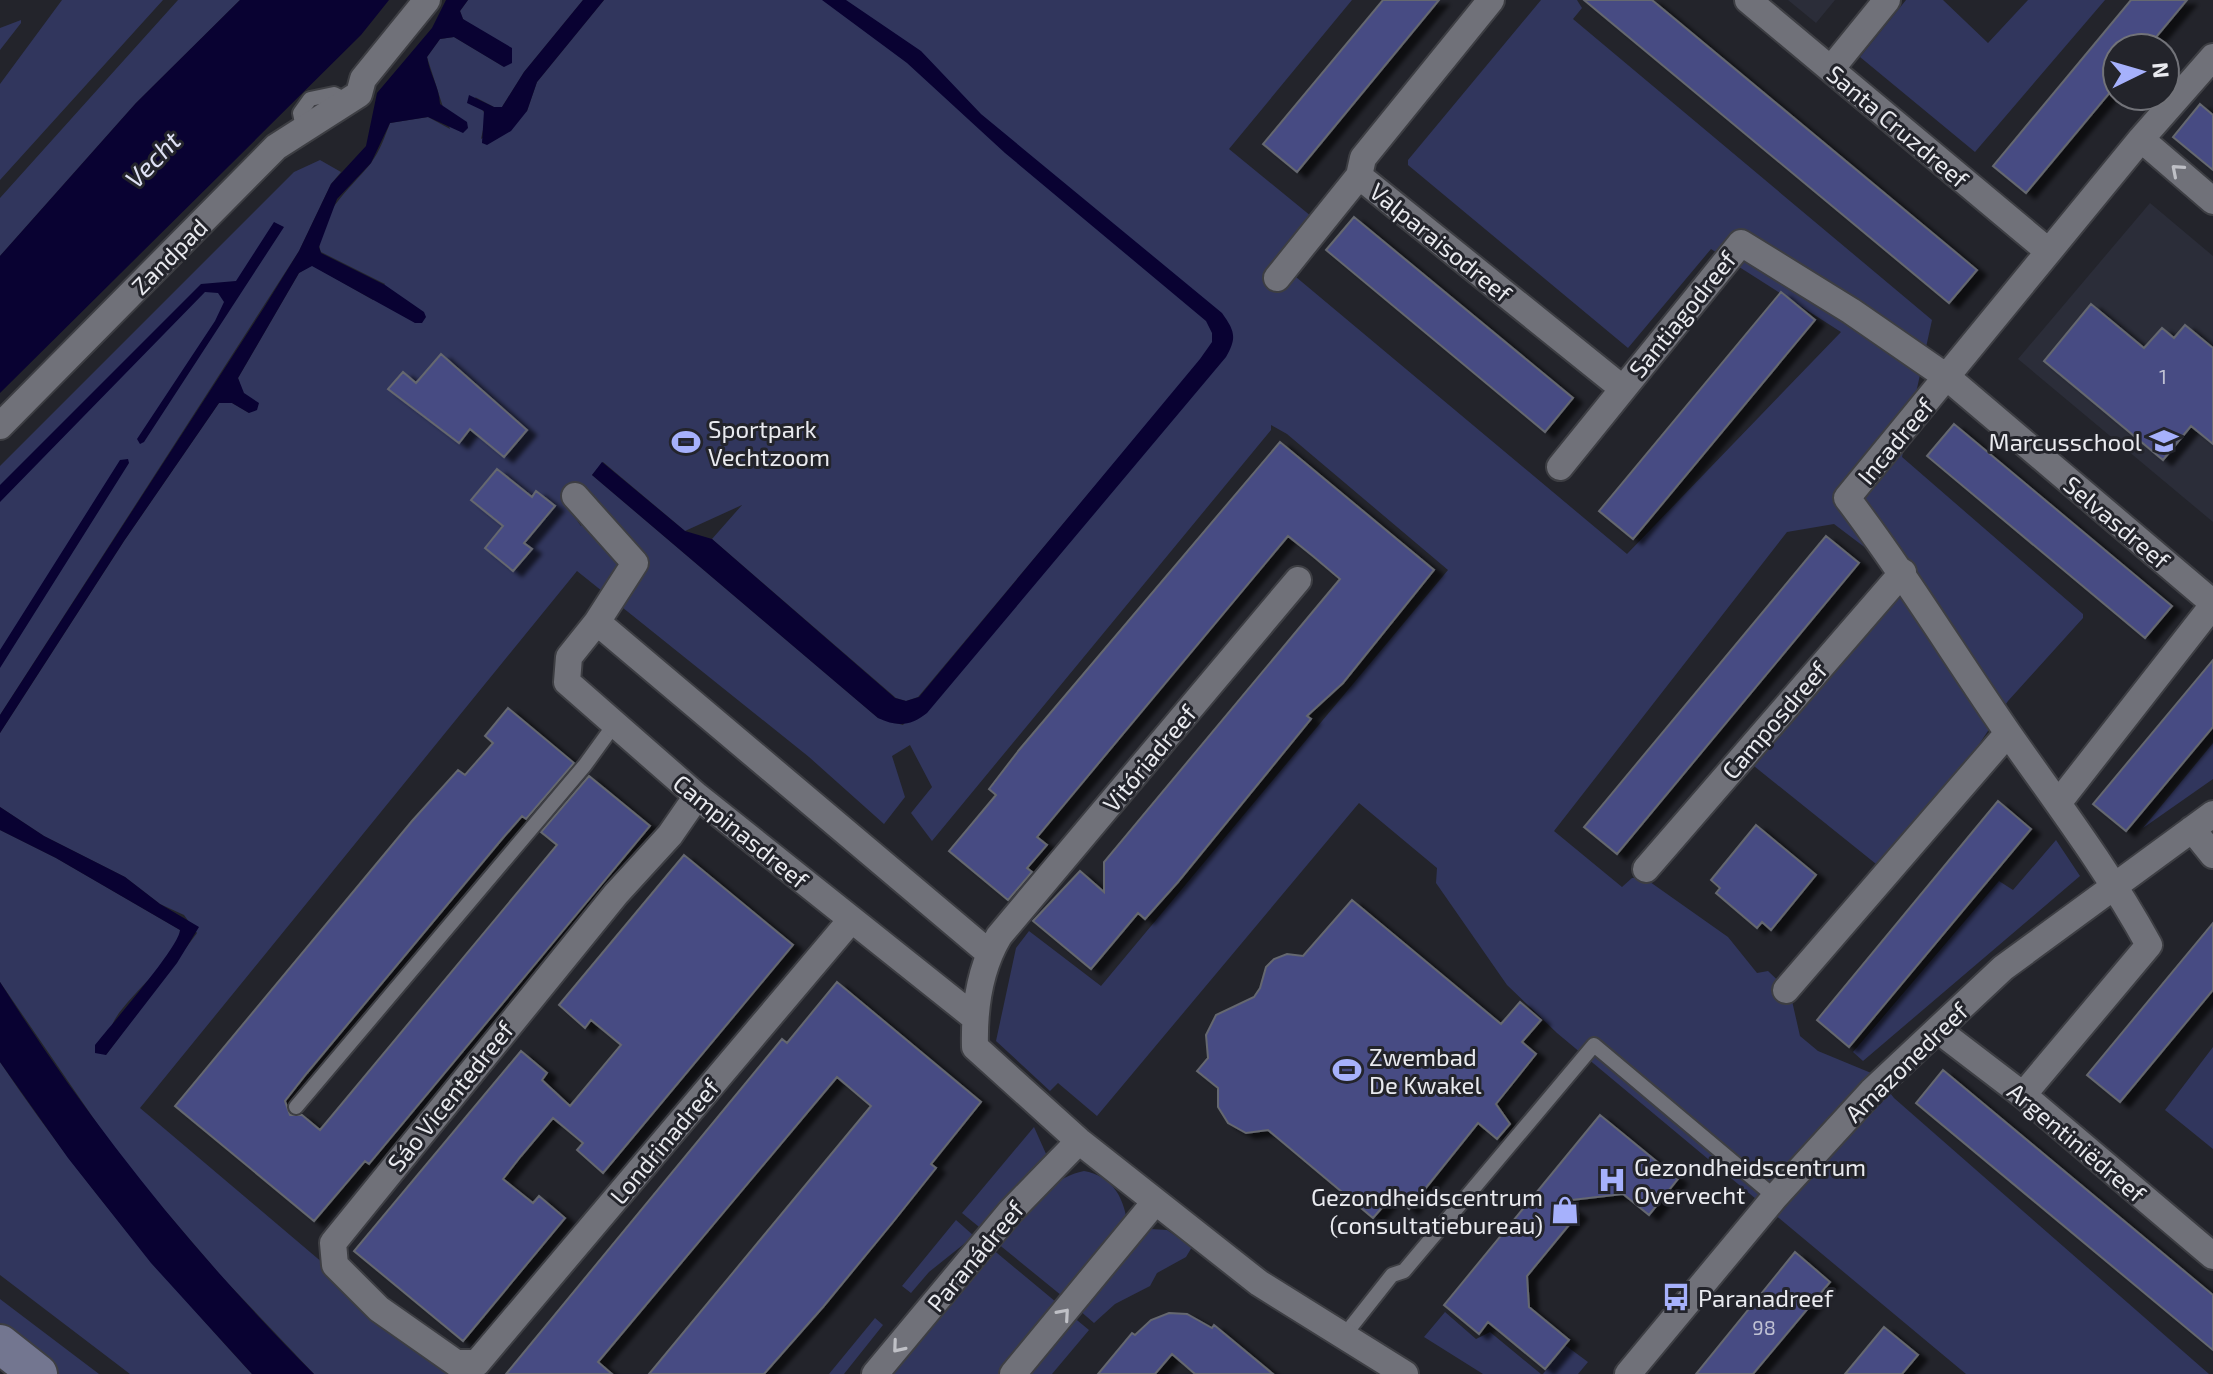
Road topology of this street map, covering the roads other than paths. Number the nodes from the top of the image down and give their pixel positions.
1 (427, 0) edge
2 (1491, 0) edge
3 (1748, 0) edge
4 (1887, 0) edge
5 (2213, 57) edge
6 (1831, 69) junction
7 (2141, 139) junction
8 (1359, 176) junction
9 (2213, 201) edge
10 (2048, 251) junction
11 (1277, 278) dead end
12 (1948, 378) junction
13 (1622, 388) junction
14 (0, 426) edge
15 (1560, 467) dead end
16 (575, 496) dead end
17 (1903, 572) junction
18 (1298, 580) dead end
19 (2213, 604) edge
20 (597, 622) junction
21 (614, 725) junction
22 (2008, 733) junction
23 (697, 796) junction
24 (2059, 802) junction
25 (2202, 822) edge
26 (2213, 855) edge
27 (1646, 869) dead end
28 (2116, 886) junction
29 (851, 920) junction
30 (994, 944) junction
31 (1786, 990) dead end
32 (974, 1017) junction
33 (1938, 1030) junction
34 (2023, 1095) junction
35 (296, 1107) dead end
36 (1079, 1141) junction
37 (1775, 1197) junction
38 (1155, 1202) junction
39 (2213, 1256) edge
40 (1343, 1337) junction
41 (0, 1344) edge
42 (477, 1363) joint
43 (38, 1374) edge
44 (875, 1374) edge
45 (1013, 1374) edge
46 (1405, 1374) edge
47 (1628, 1374) edge

1 - 14 street, Zandpad
2 - 8 street, Valparaisodreef
3 - 6 street, Santa Cruzdreef
4 - 6 street
5 - 7 street, Incadreef
6 - 10 street, Santa Cruzdreef
9 -> 7 street
7 - 10 street, Incadreef
8 - 11 street
8 - 13 street, Valparaisodreef
10 - 12 street, Incadreef
12 - 13 street, Santiagodreef
12 - 17 street, Incadreef
12 - 19 street, Selvasdreef
13 - 15 street, Santiagodreef
16 - 20 street, Campinasdreef
17 - 22 street, Incadreef
17 - 27 street, Camposdreef
18 - 30 street, Vitóriadreef
19 - 24 street, Selvasdreef
20 - 21 street, Campinasdreef
20 - 30 street
21 - 23 street, Campinasdreef
21 - 35 lane
22 - 24 street, Incadreef
22 - 31 street
23 - 29 street, Campinasdreef
23 - 42 street, Sáo Vicentedreef
24 - 28 street, Incadreef
25 - 26 street
25 - 28 street, Amazonedreef
28 - 33 street, Amazonedreef
28 - 34 street
29 - 32 street, Campinasdreef
29 - 42 street, Londrinadreef
30 - 32 street
32 - 36 street
33 - 34 street, Argentiniëdreef
33 - 37 street, Amazonedreef
34 - 39 street, Argentiniëdreef
36 - 38 street
36 -> 44 street, Paranádreef
37 - 40 lane
37 - 47 street, Amazonedreef
38 - 40 street
45 -> 38 street
40 - 46 street
41 - 43 main road

